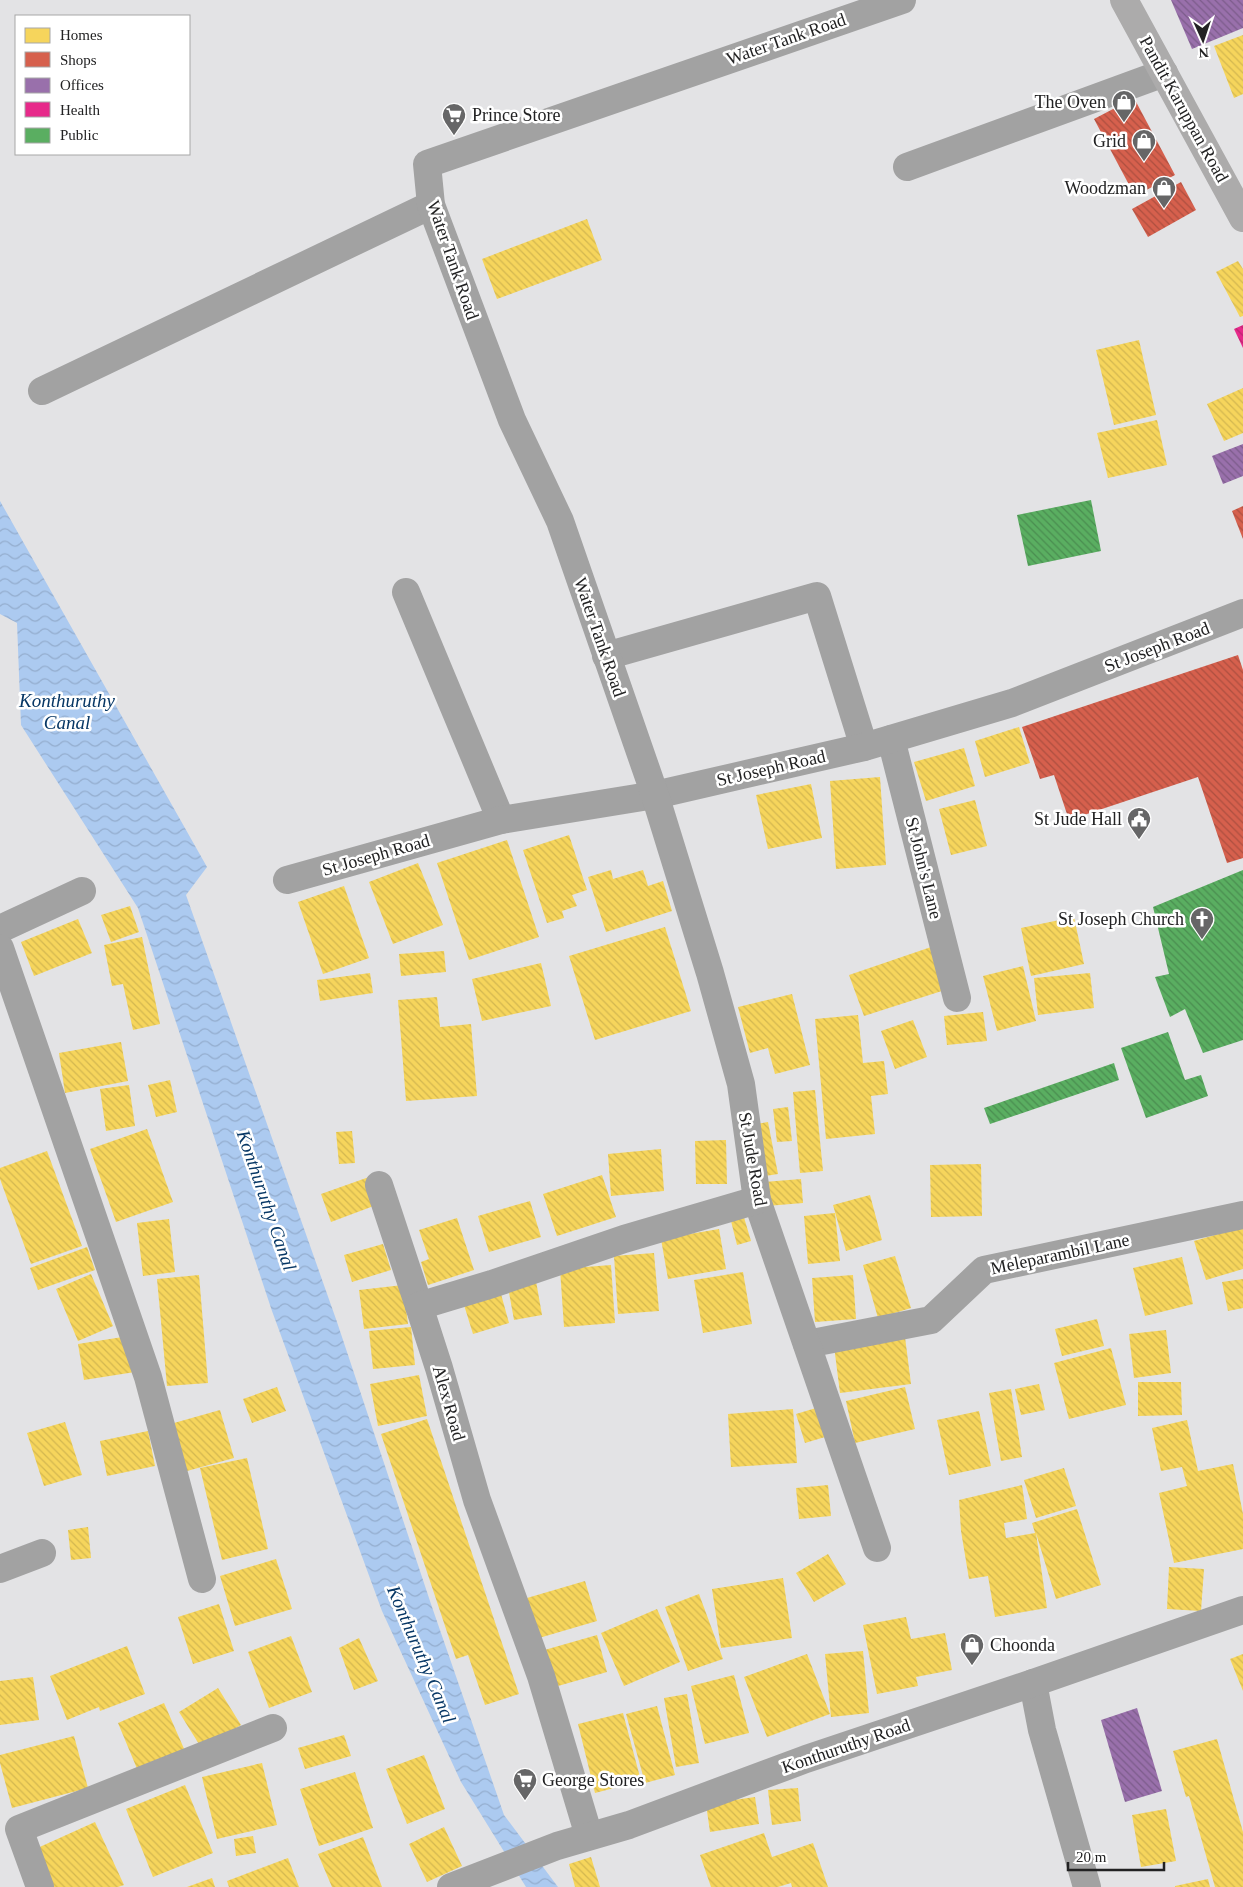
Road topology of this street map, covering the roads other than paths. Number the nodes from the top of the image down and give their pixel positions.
1 (902, 0) edge
2 (1124, 0) edge
3 (1164, 73) junction
4 (906, 166) dead end
5 (430, 205) junction
6 (1243, 218) edge
7 (42, 391) dead end
8 (406, 592) dead end
9 (1243, 613) edge
10 (606, 656) junction
11 (891, 739) junction
12 (864, 746) junction
13 (655, 795) junction
14 (501, 820) junction
15 (287, 880) dead end
16 (82, 890) dead end
17 (0, 928) edge
18 (0, 948) edge
19 (957, 998) dead end
20 (379, 1184) dead end
21 (758, 1200) junction
22 (1243, 1215) edge
23 (419, 1306) junction
24 (807, 1344) junction
25 (877, 1548) dead end
26 (42, 1553) dead end
27 (0, 1569) edge
28 (202, 1579) dead end
29 (1243, 1610) edge
30 (1033, 1683) junction
31 (273, 1728) dead end
32 (589, 1836) junction
33 (40, 1887) edge
34 (451, 1887) edge
35 (1087, 1887) edge

1 - 5 street, Water Tank Road
2 - 3 main road, Pandit Karuppan Road
3 - 4 street
3 - 6 main road, Pandit Karuppan Road
5 - 7 street
5 - 10 street, Water Tank Road
8 - 14 street
9 - 11 street, St Joseph Road
10 - 12 street
10 - 13 street, Water Tank Road
11 - 12 street, St Joseph Road
11 - 19 street, St John's Lane
12 - 13 street, St Joseph Road
13 - 14 street, St Joseph Road
13 - 21 street, St Jude Road
14 - 15 street, St Joseph Road
16 - 17 street
18 - 28 street
20 - 23 street, Alex Road
21 - 23 street
21 - 24 street, St Jude Road
22 - 24 street, Meleparambil Lane
23 - 32 street, Alex Road
24 - 25 street, St Jude Road
26 - 27 street
29 - 30 street, Konthuruthy Road
30 - 32 street, Konthuruthy Road
30 - 35 street
31 - 33 street
32 - 34 street, Konthuruthy Road

